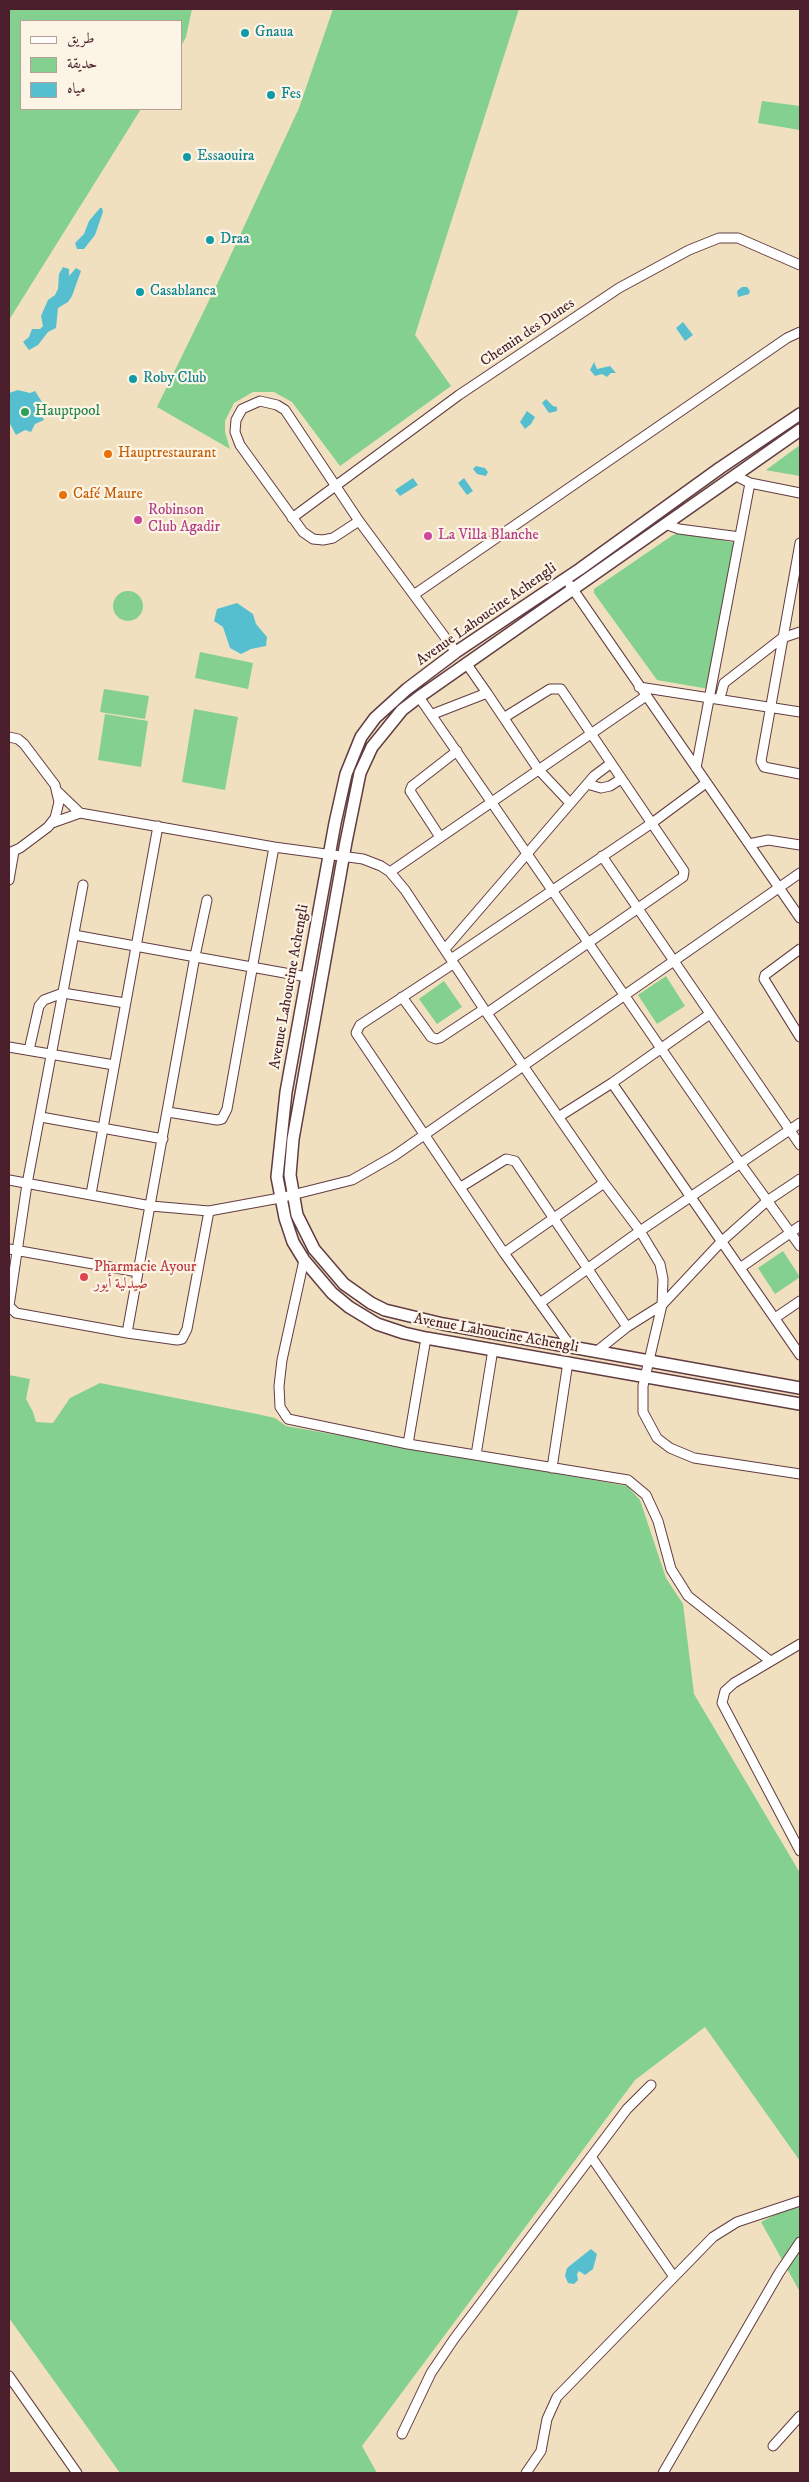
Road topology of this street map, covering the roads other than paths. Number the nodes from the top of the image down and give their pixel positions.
1 (800, 265) edge
2 (800, 332) edge
3 (800, 414) edge
4 (800, 430) edge
5 (736, 476) junction
6 (750, 483) junction
7 (334, 485) junction
8 (800, 492) edge
9 (292, 518) junction
10 (360, 521) junction
11 (668, 524) junction
12 (740, 537) junction
13 (800, 544) edge
14 (565, 579) junction
15 (796, 587) edge
16 (573, 590) junction
17 (414, 594) junction
18 (800, 632) edge
19 (782, 638) junction
20 (456, 652) junction
21 (466, 663) junction
22 (639, 686) junction
23 (487, 693) junction
24 (646, 696) junction
25 (419, 697) junction
26 (715, 697) junction
27 (769, 706) junction
28 (800, 712) edge
29 (433, 714) junction
30 (505, 717) junction
31 (590, 733) junction
32 (9, 738) edge
33 (456, 751) junction
34 (610, 764) junction
35 (696, 768) junction
36 (538, 769) junction
37 (800, 774) edge
38 (620, 779) junction
39 (706, 783) junction
40 (587, 784) junction
41 (57, 791) junction
42 (491, 802) junction
43 (570, 803) junction
44 (80, 813) junction
45 (652, 822) junction
46 (52, 823) junction
47 (158, 826) junction
48 (440, 837) junction
49 (749, 844) junction
50 (800, 845) edge
51 (274, 847) junction
52 (11, 852) edge
53 (526, 853) junction
54 (329, 855) junction
55 (602, 856) junction
56 (343, 857) junction
57 (390, 872) junction
58 (800, 873) edge
59 (9, 880) edge
60 (83, 885) dead end
61 (780, 888) junction
62 (551, 890) junction
63 (208, 900) dead end
64 (638, 908) junction
65 (800, 918) edge
66 (74, 935) junction
67 (588, 944) junction
68 (136, 947) junction
69 (445, 949) junction
70 (800, 949) edge
71 (195, 956) junction
72 (674, 960) junction
73 (452, 961) junction
74 (252, 968) junction
75 (307, 977) junction
76 (63, 993) junction
77 (625, 994) junction
78 (402, 997) junction
79 (125, 1003) junction
80 (485, 1011) junction
81 (710, 1014) junction
82 (800, 1037) edge
83 (9, 1047) edge
84 (661, 1048) junction
85 (29, 1050) junction
86 (51, 1054) junction
87 (114, 1065) junction
88 (524, 1065) junction
89 (612, 1083) junction
90 (168, 1112) junction
91 (560, 1116) junction
92 (41, 1117) junction
93 (800, 1123) edge
94 (103, 1128) junction
95 (790, 1130) junction
96 (425, 1135) junction
97 (163, 1139) junction
98 (800, 1145) edge
99 (740, 1163) junction
100 (800, 1179) edge
101 (9, 1180) edge
102 (27, 1184) junction
103 (604, 1184) junction
104 (461, 1187) junction
105 (91, 1194) junction
106 (293, 1195) junction
107 (280, 1198) junction
108 (690, 1198) junction
109 (767, 1201) junction
110 (151, 1206) junction
111 (209, 1211) junction
112 (553, 1217) junction
113 (800, 1226) edge
114 (640, 1231) junction
115 (791, 1232) junction
116 (721, 1242) junction
117 (800, 1246) edge
118 (13, 1250) edge
119 (504, 1252) junction
120 (304, 1260) junction
121 (740, 1268) junction
122 (587, 1269) junction
123 (138, 1272) junction
124 (800, 1301) edge
125 (540, 1303) junction
126 (662, 1305) junction
127 (775, 1318) junction
128 (627, 1327) junction
129 (127, 1333) junction
130 (426, 1338) junction
131 (572, 1348) junction
132 (493, 1349) junction
133 (597, 1351) junction
134 (800, 1355) edge
135 (650, 1360) junction
136 (568, 1362) junction
137 (646, 1375) junction
138 (800, 1388) edge
139 (800, 1404) edge
140 (408, 1444) junction
141 (476, 1455) junction
142 (552, 1468) junction
143 (800, 1474) edge
144 (800, 1644) edge
145 (769, 1660) junction
146 (800, 1852) edge
147 (651, 2085) dead end
148 (592, 2158) junction
149 (800, 2201) edge
150 (800, 2242) edge
151 (674, 2277) junction
152 (9, 2376) edge
153 (800, 2416) edge
154 (402, 2434) dead end
155 (773, 2446) dead end
156 (77, 2473) edge
157 (526, 2473) edge
158 (663, 2473) edge

1 - 7 street, Chemin des Dunes
2 - 17 street
3 - 14 street, Avenue Lahoucine Achengli
4 - 5 street, Avenue Lahoucine Achengli
5 - 6 street
5 - 11 street, Avenue Lahoucine Achengli
6 - 8 street
6 - 12 street
7 - 9 street, Chemin des Dunes
7 - 9 street
7 - 10 street
9 - 10 street
10 - 17 street
11 - 12 street
11 - 16 street, Avenue Lahoucine Achengli
12 - 26 street
13 - 15 street
14 - 16 street
14 - 20 street, Avenue Lahoucine Achengli
15 - 19 street
16 - 21 street, Avenue Lahoucine Achengli
16 - 22 street
17 - 20 street
18 - 19 street
19 - 26 street
19 - 27 street
20 - 54 street, Avenue Lahoucine Achengli
21 - 23 street
21 - 25 street, Avenue Lahoucine Achengli
22 - 24 street
22 - 26 street
23 - 29 street
23 - 30 street
24 - 31 street
24 - 35 street
25 - 29 street
25 - 56 street, Avenue Lahoucine Achengli
26 - 27 street
26 - 35 street
27 - 28 street
27 - 37 street
29 - 33 street
30 - 31 street
30 - 36 street
31 - 34 street
31 - 36 street
32 - 41 street
33 - 42 street
33 - 48 street
34 - 38 street
34 - 40 street
35 - 39 street
36 - 42 street
36 - 43 street
38 - 40 street
38 - 45 street
39 - 45 street
39 - 49 street
40 - 43 street
41 - 44 street
41 - 46 street
42 - 48 street
42 - 53 street
43 - 53 street
44 - 46 street
44 - 47 street
45 - 55 street
45 - 64 street
46 - 52 street
47 - 51 street
47 - 68 street
48 - 57 street
49 - 50 street
49 - 61 street
51 - 54 street
51 - 74 street
52 - 59 street
53 - 62 street
53 - 69 street
54 - 56 street
54 - 75 street, Avenue Lahoucine Achengli
55 - 62 street
55 - 64 street
56 - 57 street
56 - 106 street, Avenue Lahoucine Achengli
57 - 69 street
58 - 61 street
60 - 66 street
61 - 65 street
61 - 72 street
62 - 67 street
62 - 73 street
63 - 71 street
64 - 67 street
64 - 72 street
66 - 68 street
66 - 76 street
67 - 77 street
67 - 80 street
68 - 71 street
68 - 79 street
69 - 73 street
70 - 82 street
71 - 74 street
71 - 90 street
72 - 77 street
72 - 81 street
73 - 78 street
73 - 80 street
74 - 75 street
74 - 90 street
75 - 107 street, Avenue Lahoucine Achengli
76 - 79 street
76 - 85 street
76 - 86 street
77 - 84 street
77 - 88 street
78 - 80 street
78 - 96 street
79 - 87 street
80 - 88 street
81 - 84 street
81 - 95 street
83 - 85 street
84 - 89 street
84 - 99 street
85 - 86 street
86 - 87 street
86 - 92 street
87 - 94 street
88 - 91 street
88 - 96 street
89 - 91 street
89 - 108 street
90 - 97 street
91 - 103 street
92 - 94 street
92 - 102 street
93 - 95 street
94 - 97 street
94 - 105 street
95 - 98 street
95 - 99 street
96 - 104 street
96 - 106 street
97 - 110 street
99 - 108 street
99 - 109 street
100 - 109 street
101 - 102 street
102 - 105 street
102 - 118 street
103 - 112 street
103 - 114 street
104 - 112 street
104 - 119 street
105 - 110 street
106 - 107 street
106 - 131 street, Avenue Lahoucine Achengli
107 - 111 street
107 - 120 street, Avenue Lahoucine Achengli
108 - 114 street
108 - 116 street
109 - 115 street
109 - 116 street
110 - 111 street
110 - 123 street
111 - 129 street
112 - 119 street
112 - 122 street
113 - 115 street
114 - 122 street
114 - 126 street
115 - 117 street
115 - 121 street
116 - 121 street
116 - 126 street
118 - 123 street
118 - 129 street
119 - 125 street
120 - 130 street, Avenue Lahoucine Achengli
120 - 140 street
121 - 127 street
122 - 125 street
122 - 128 street
123 - 129 street
124 - 127 street
125 - 131 street
126 - 128 street
126 - 135 street
127 - 134 street
128 - 133 street
130 - 132 street, Avenue Lahoucine Achengli
130 - 140 street
131 - 133 street, Avenue Lahoucine Achengli
132 - 136 street, Avenue Lahoucine Achengli
132 - 141 street
133 - 135 street, Avenue Lahoucine Achengli
135 - 137 street
135 - 138 street, Avenue Lahoucine Achengli
136 - 137 street, Avenue Lahoucine Achengli
136 - 142 street
137 - 139 street, Avenue Lahoucine Achengli
137 - 143 street
140 - 141 street
141 - 142 street
142 - 145 street
144 - 145 street
145 - 146 street
147 - 148 street
148 - 151 street
148 - 154 street
149 - 151 street
150 - 158 street
151 - 157 street
152 - 156 street
153 - 155 street

